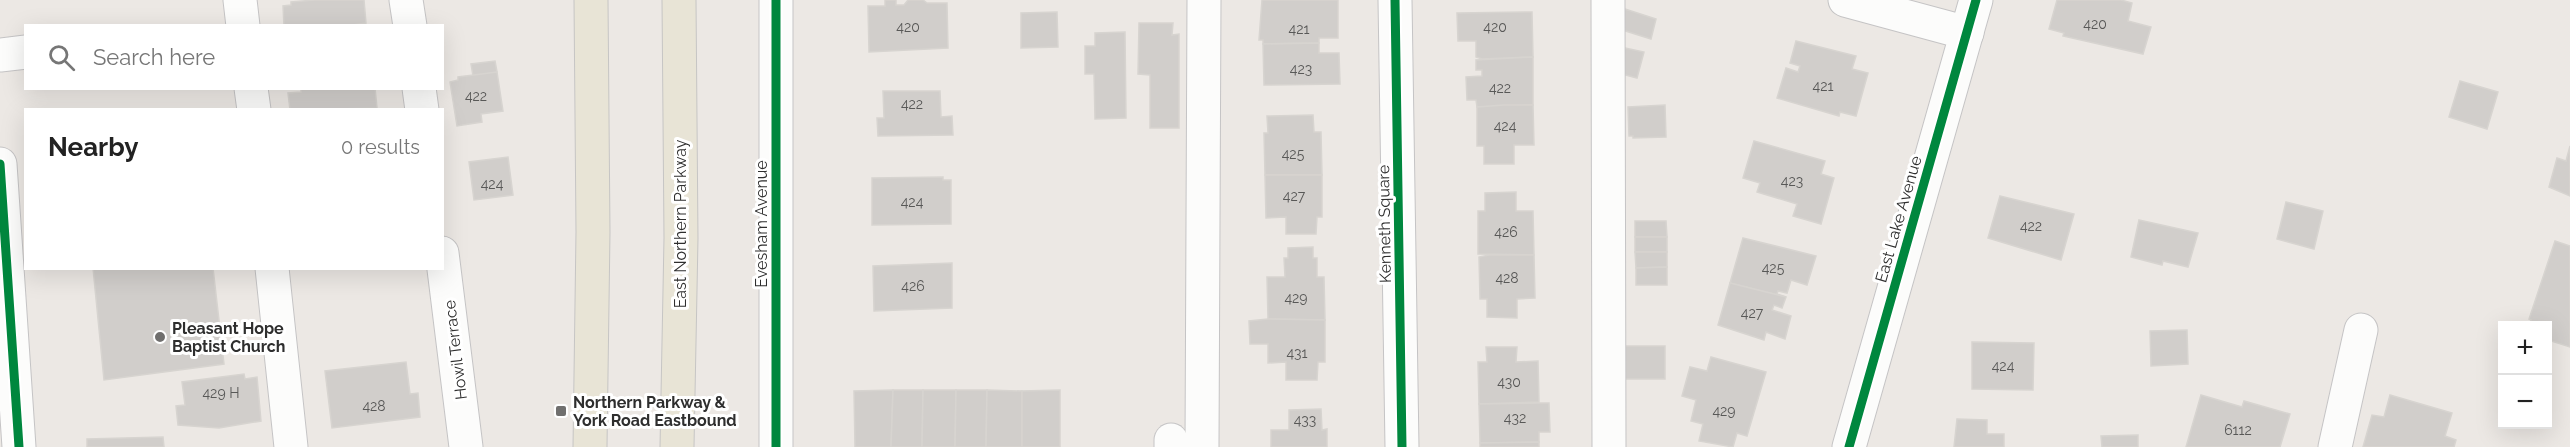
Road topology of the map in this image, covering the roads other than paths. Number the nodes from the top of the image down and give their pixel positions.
1 (240, 0) edge
2 (406, 0) edge
3 (591, 0) edge
4 (679, 0) edge
5 (776, 0) edge
6 (1204, 0) edge
7 (1395, 0) edge
8 (1608, 0) edge
9 (1845, 0) edge
10 (1976, 0) edge
11 (243, 24) edge
12 (410, 24) edge
13 (1967, 33) junction
14 (24, 52) edge
15 (0, 55) edge
16 (251, 90) edge
17 (419, 90) edge
18 (254, 108) edge
19 (422, 108) edge
20 (0, 164) edge
21 (444, 269) edge
22 (272, 270) edge
23 (2361, 330) dead end
24 (19, 447) edge
25 (291, 447) edge
26 (466, 447) edge
27 (590, 447) edge
28 (677, 447) edge
29 (777, 447) edge
30 (1202, 447) edge
31 (1402, 447) edge
32 (1609, 447) edge
33 (1849, 447) edge
34 (2335, 447) edge

1 - 11 street
2 - 12 street
3 - 27 main road
4 - 28 main road, East Northern Parkway
5 - 29 street, Evesham Avenue
6 - 30 street
7 - 31 street, Kenneth Square
8 - 32 street
9 - 13 street
10 - 13 street, East Lake Avenue
13 - 33 street, East Lake Avenue
14 - 15 street
16 - 18 street
17 - 19 street
20 - 24 street
21 - 26 street, Howil Terrace
22 - 25 street
23 - 34 street

